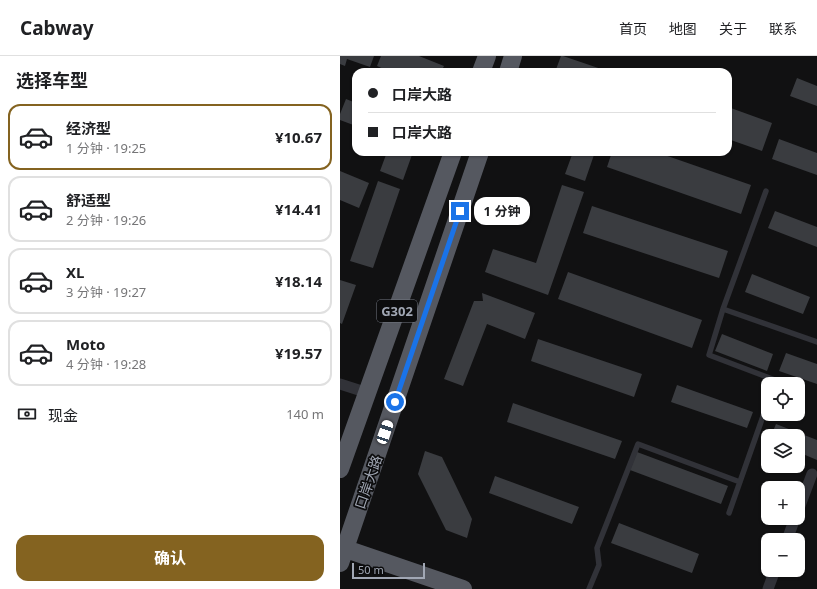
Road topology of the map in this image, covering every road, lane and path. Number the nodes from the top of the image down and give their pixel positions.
1 (487, 56) edge
2 (513, 56) edge
3 (482, 68) edge
4 (509, 68) edge
5 (452, 156) edge
6 (479, 156) edge
7 (766, 191) dead end
8 (723, 309) junction
9 (817, 342) edge
10 (767, 377) edge
11 (340, 384) edge
12 (368, 393) junction
13 (761, 421) edge
14 (340, 469) edge
15 (812, 474) dead end
16 (740, 482) junction
17 (805, 492) edge
18 (729, 513) dead end
19 (342, 553) edge
20 (772, 577) edge
21 (463, 589) edge
22 (589, 589) edge
23 (768, 589) edge

1 - 3 highway
2 - 4 highway
5 - 12 highway, G302
6 - 19 highway, 口岸大路 / G302
7 - 8 lane
8 - 9 lane
8 - 10 lane
11 - 12 street
12 - 14 highway, G302
13 - 16 lane
15 - 17 street
16 - 18 lane
16 - 22 lane
19 - 21 highway
20 - 23 street

